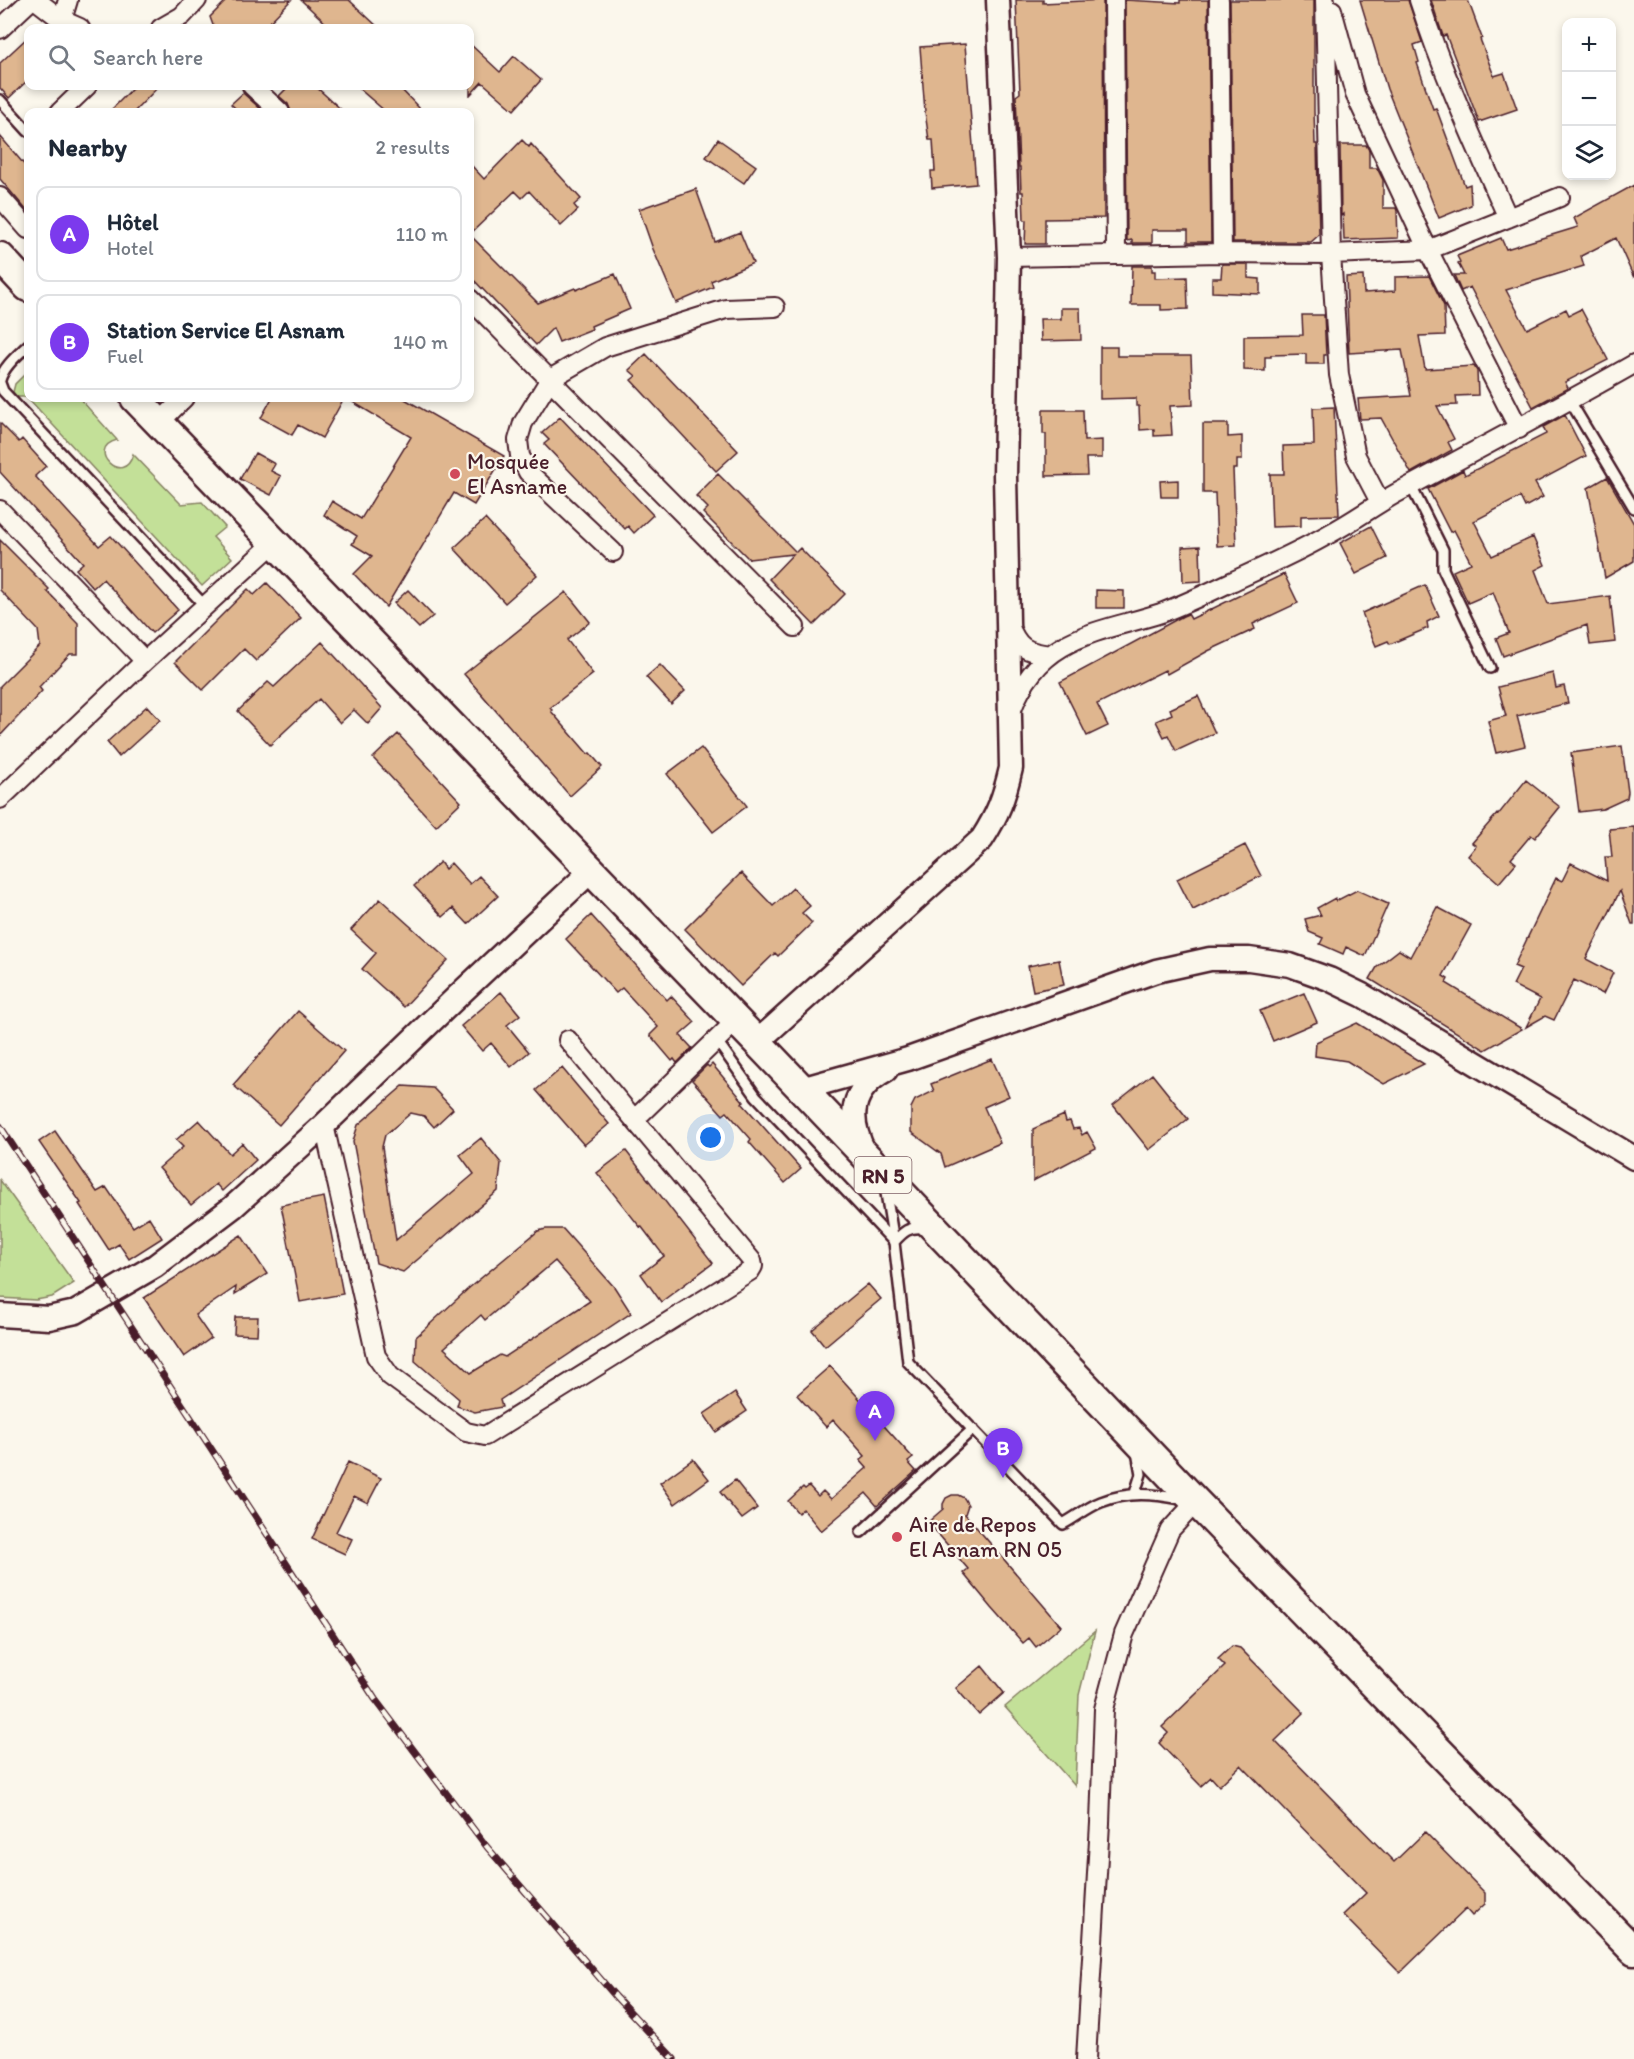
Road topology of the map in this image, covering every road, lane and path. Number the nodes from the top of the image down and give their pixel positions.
1 (34, 0) edge
2 (68, 0) edge
3 (197, 0) edge
4 (998, 0) edge
5 (1114, 0) edge
6 (1219, 0) edge
7 (1324, 0) edge
8 (1329, 0) edge
9 (1419, 0) edge
10 (62, 20) junction
11 (188, 22) edge
12 (71, 24) edge
13 (0, 29) edge
14 (83, 90) edge
15 (256, 90) edge
16 (0, 100) edge
17 (64, 108) edge
18 (276, 108) edge
19 (24, 127) edge
20 (0, 197) edge
21 (1560, 197) dead end
22 (1508, 218) junction
23 (24, 224) edge
24 (1428, 250) junction
25 (1222, 253) junction
26 (1116, 254) junction
27 (1331, 254) junction
28 (0, 257) edge
29 (1009, 257) junction
30 (24, 283) edge
31 (474, 303) edge
32 (775, 307) dead end
33 (24, 349) edge
34 (1634, 364) edge
35 (550, 379) junction
36 (0, 382) edge
37 (1570, 401) junction
38 (139, 402) edge
39 (180, 402) edge
40 (159, 423) junction
41 (1519, 429) junction
42 (1411, 486) junction
43 (1380, 502) junction
44 (1634, 508) edge
45 (0, 510) edge
46 (275, 542) junction
47 (613, 552) dead end
48 (205, 606) junction
49 (1007, 621) junction
50 (795, 627) dead end
51 (1050, 655) junction
52 (145, 661) junction
53 (1490, 668) dead end
54 (1009, 717) junction
55 (0, 799) edge
56 (591, 871) junction
57 (726, 1031) junction
58 (568, 1040) dead end
59 (757, 1042) junction
60 (908, 1059) junction
61 (801, 1089) junction
62 (635, 1119) junction
63 (324, 1125) junction
64 (1634, 1158) edge
65 (876, 1168) junction
66 (935, 1230) junction
67 (894, 1242) junction
68 (0, 1315) edge
69 (973, 1429) junction
70 (1128, 1432) junction
71 (1136, 1493) junction
72 (1196, 1502) junction
73 (861, 1532) dead end
74 (1634, 1950) edge
75 (1086, 2059) edge

1 - 10 street
1 - 13 street
2 - 10 street
3 - 11 street
4 - 29 street
5 - 26 street
6 - 25 street
7 - 27 street
8 - 24 street
9 - 22 street
10 - 12 street
14 - 17 street
15 - 18 street
16 - 19 lane
20 - 23 street
21 - 22 street
22 - 24 street
24 - 27 street
24 - 41 street
25 - 26 street
25 - 27 street
26 - 29 street
27 - 43 street
28 - 30 main road
29 - 49 street
31 - 35 street
32 - 35 street
33 - 36 lane
34 - 37 street
35 - 47 street
35 - 50 street
36 - 48 lane
37 - 41 street
37 - 44 lane
38 - 40 main road, RN 5
39 - 40 street
40 - 46 main road, RN 5
41 - 42 street
42 - 43 street
42 - 53 lane
43 - 51 street
45 - 52 street
46 - 48 street
46 - 56 main road, RN 5
48 - 52 street
49 - 51 street
49 - 54 street
51 - 54 street
52 - 55 street
54 - 59 street
56 - 57 main road, RN 5
56 - 63 street
57 - 59 main road, RN 5
57 - 62 street
57 - 67 lane
58 - 62 street
59 - 61 main road, RN 5
60 - 61 street
60 - 64 street
60 - 65 street
61 - 65 main road, RN 5
62 - 63 street
63 - 68 street
65 - 66 main road, RN 5
65 - 67 lane
66 - 67 lane
66 - 70 main road, RN 5
67 - 69 lane
69 - 71 lane
69 - 73 lane
70 - 71 lane
70 - 72 main road, RN 5
71 - 72 lane
72 - 74 main road, RN 5
72 - 75 street

